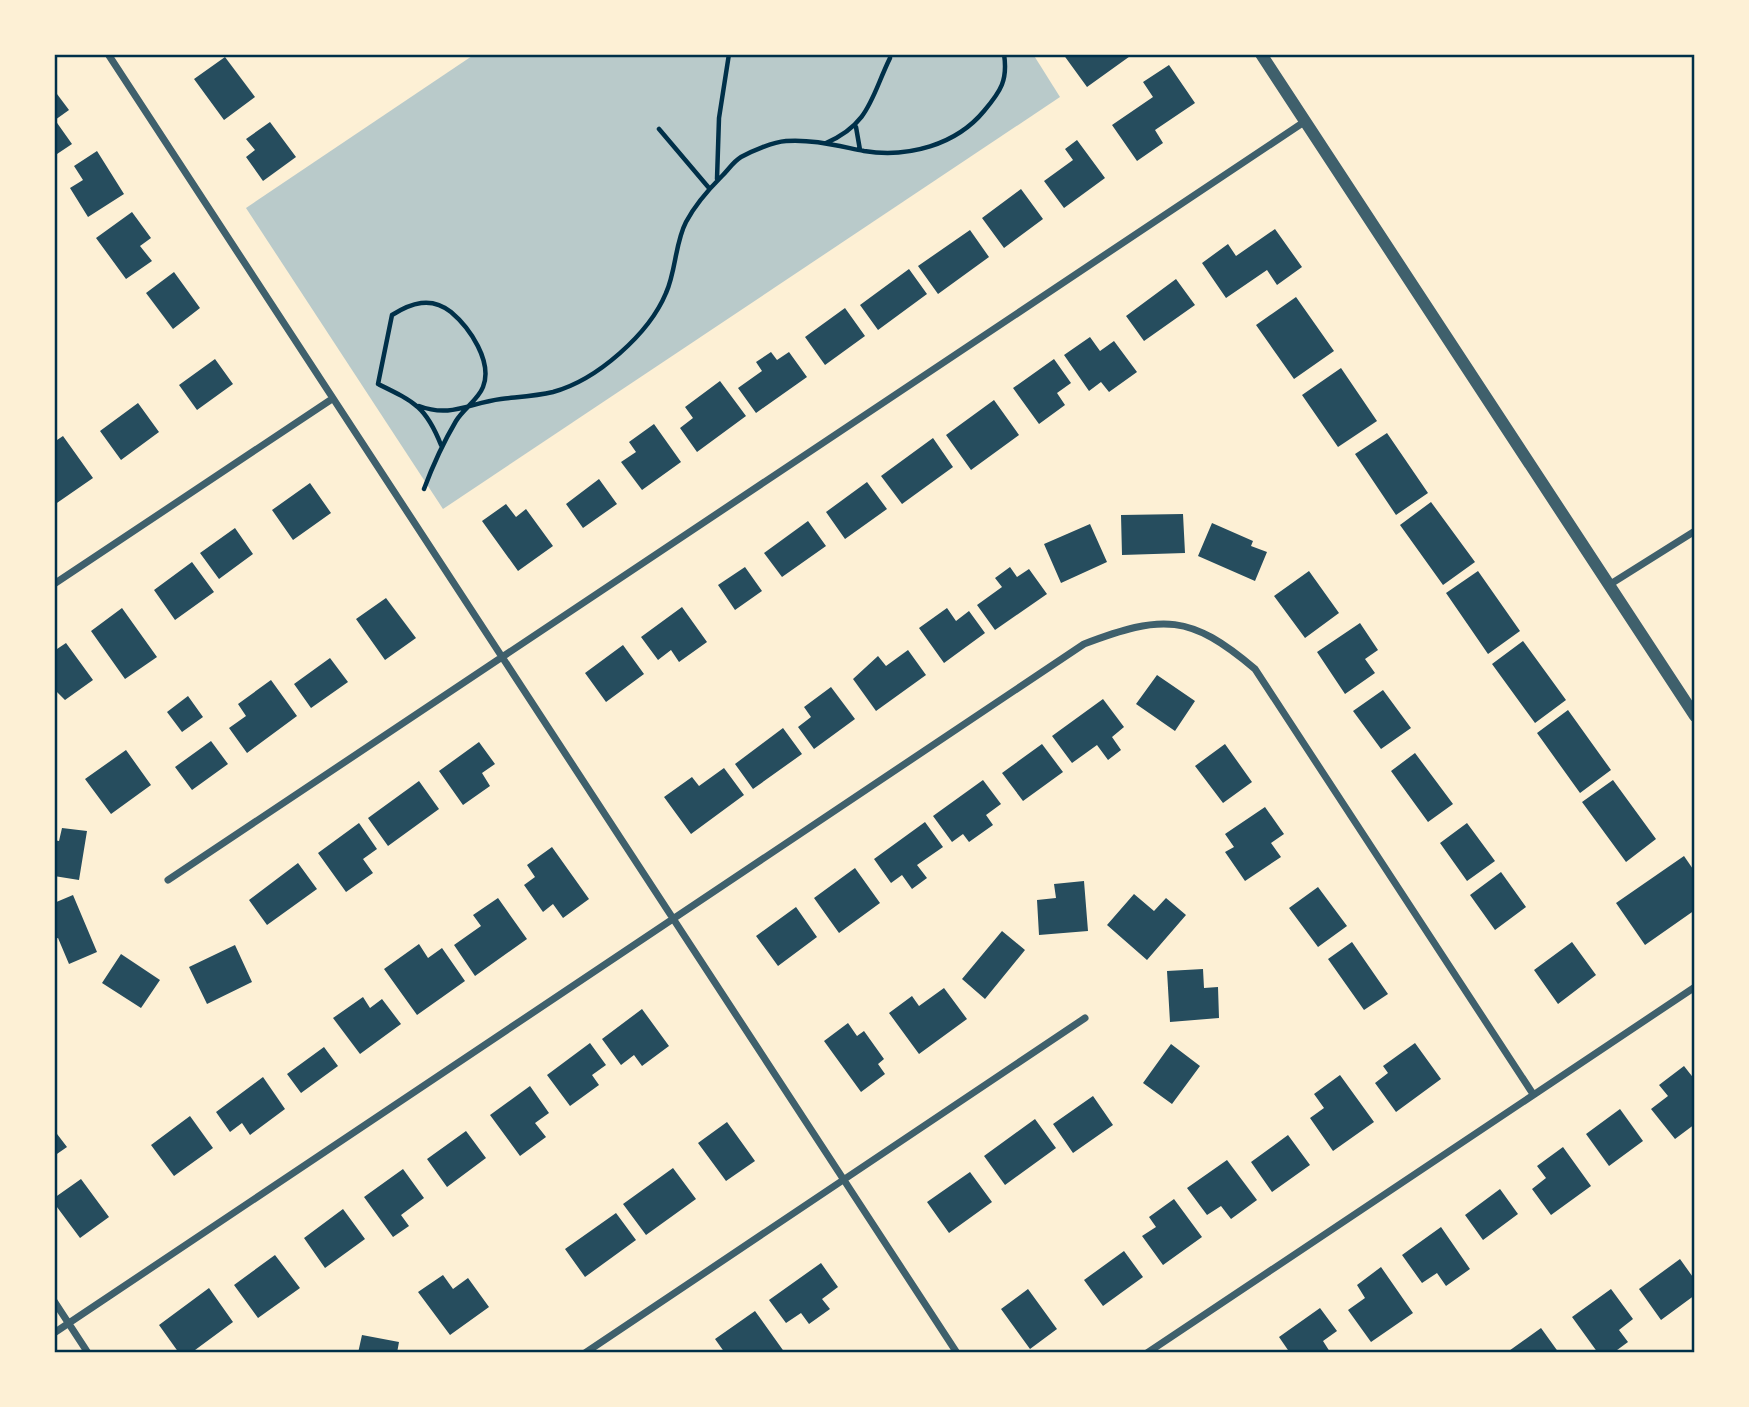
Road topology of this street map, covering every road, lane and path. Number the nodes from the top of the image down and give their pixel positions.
1 (108, 54) edge
2 (729, 54) edge
3 (1004, 54) edge
4 (1261, 54) edge
5 (890, 58) dead end
6 (1304, 122) junction
7 (856, 127) junction
8 (659, 129) dead end
9 (826, 143) junction
10 (860, 150) junction
11 (718, 180) junction
12 (709, 188) junction
13 (332, 398) junction
14 (419, 406) junction
15 (467, 406) junction
16 (441, 445) junction
17 (424, 489) dead end
18 (1695, 531) edge
19 (54, 584) edge
20 (1609, 585) junction
21 (503, 659) junction
22 (1695, 716) edge
23 (168, 880) dead end
24 (674, 918) junction
25 (1695, 987) edge
26 (1085, 1018) dead end
27 (1533, 1094) junction
28 (845, 1181) junction
29 (54, 1301) edge
30 (69, 1324) junction
31 (54, 1333) edge
32 (88, 1353) edge
33 (584, 1353) edge
34 (957, 1353) edge
35 (1147, 1353) edge

1 - 13 street
2 - 11 path
3 - 10 path
4 - 6 street
5 - 7 path
6 - 20 street
6 - 21 street
7 - 9 path
7 - 10 path
8 - 12 path
9 - 10 path
9 - 11 path
11 - 12 path
12 - 15 path
13 - 19 street
13 - 21 street
14 - 15 path
14 - 15 path
14 - 16 path
15 - 16 path
16 - 17 path
18 - 20 street
20 - 22 street
21 - 23 street
21 - 24 street
24 - 27 street
24 - 28 street
24 - 30 street
25 - 27 street
26 - 28 street
27 - 35 street
28 - 33 street
28 - 34 street
29 - 30 street
30 - 31 street
30 - 32 street

